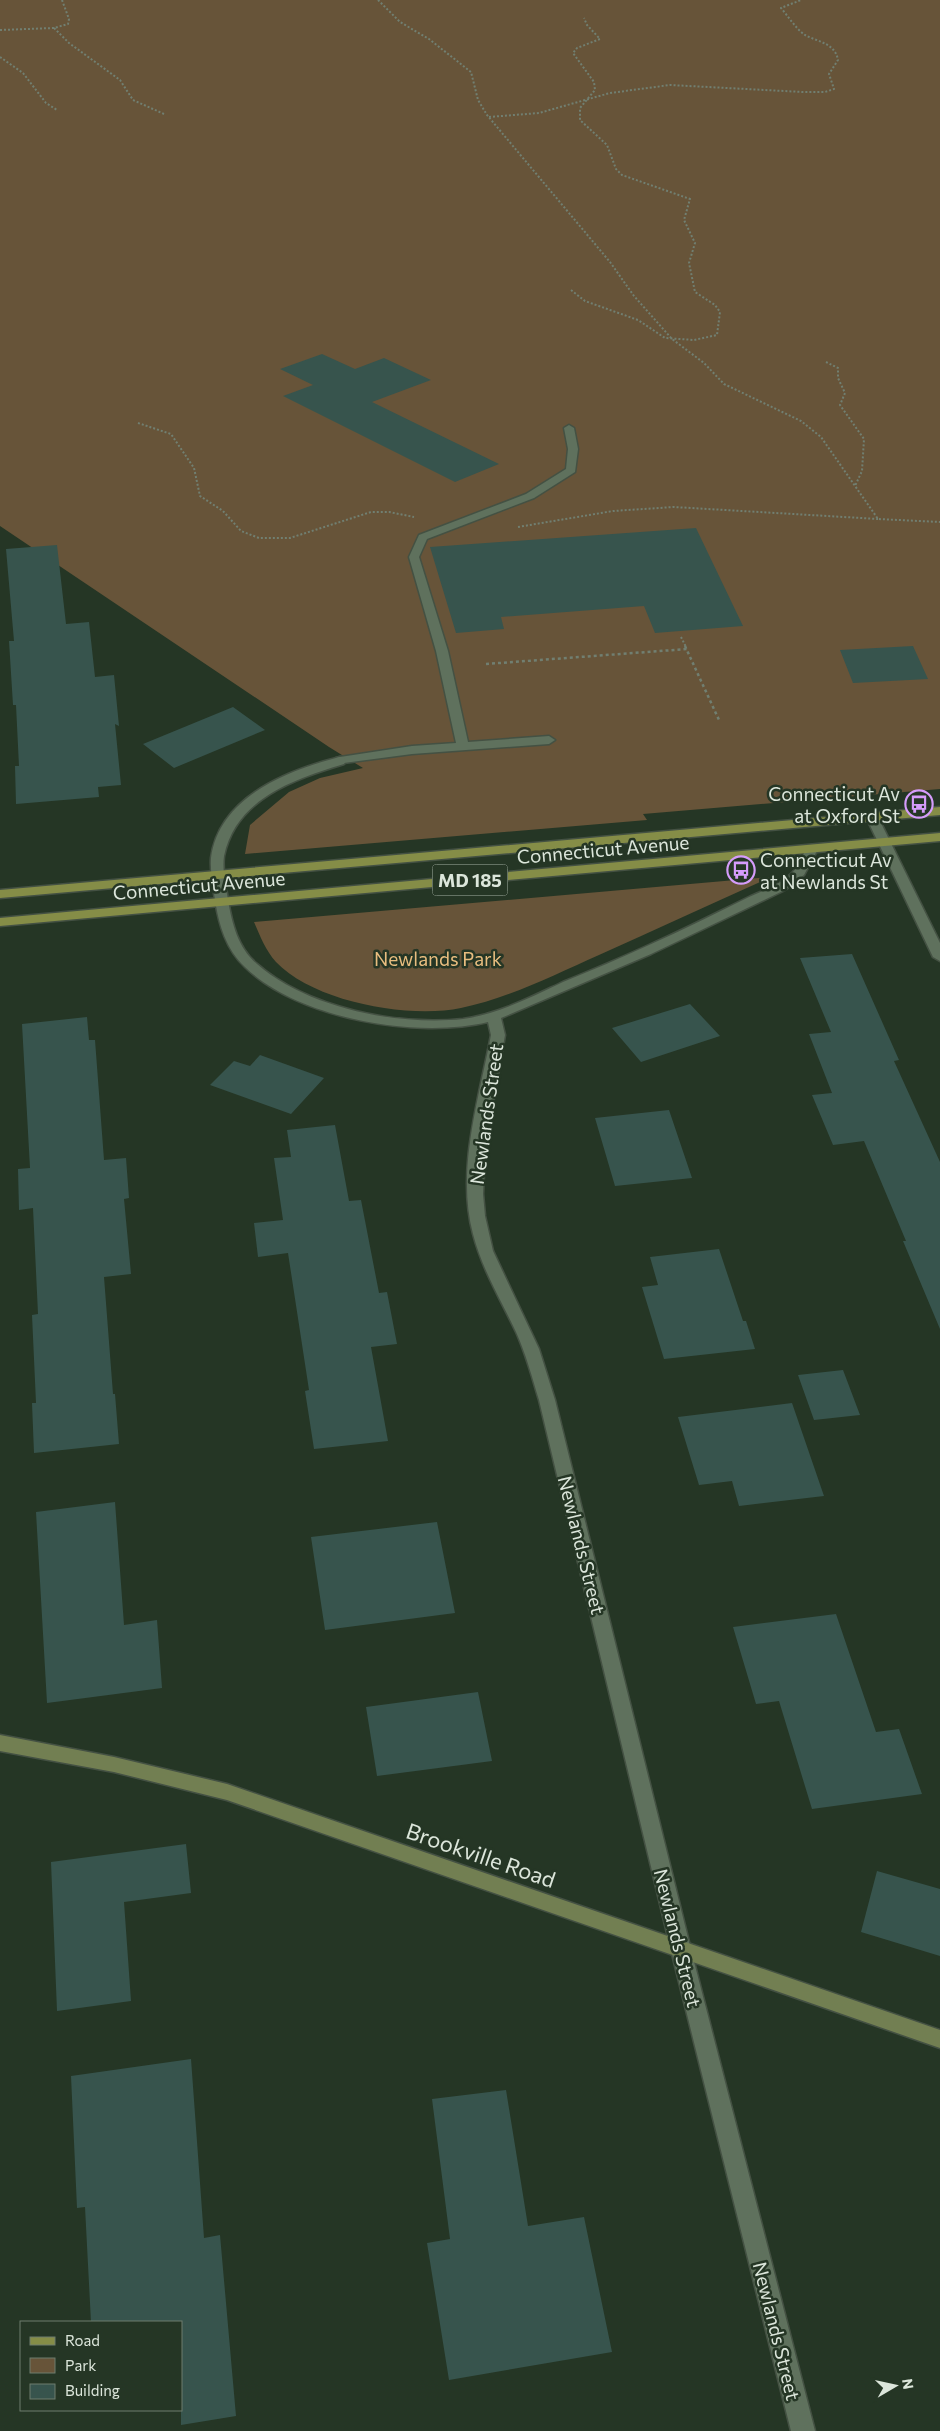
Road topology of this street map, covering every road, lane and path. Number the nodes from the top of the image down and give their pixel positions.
1 (62, 0) edge
2 (378, 0) edge
3 (801, 0) edge
4 (584, 18) dead end
5 (54, 28) junction
6 (0, 30) edge
7 (0, 57) edge
8 (584, 101) junction
9 (58, 110) dead end
10 (164, 114) dead end
11 (489, 117) junction
12 (571, 290) dead end
13 (672, 339) junction
14 (826, 362) dead end
15 (569, 428) dead end
16 (855, 486) junction
17 (940, 522) edge
18 (681, 638) dead end
19 (687, 649) junction
20 (486, 664) dead end
21 (719, 720) dead end
22 (549, 740) dead end
23 (463, 746) junction
24 (940, 811) edge
25 (872, 817) junction
26 (940, 837) edge
27 (885, 842) junction
28 (812, 849) junction
29 (219, 875) junction
30 (0, 894) edge
31 (221, 897) junction
32 (0, 922) edge
33 (940, 957) edge
34 (494, 1018) junction
35 (0, 1743) edge
36 (681, 1950) junction
37 (940, 2039) edge
38 (803, 2431) edge

1 - 5 path
2 - 11 path
3 - 8 path
4 - 8 path
5 - 6 path
5 - 10 path
7 - 9 path
8 - 11 path
8 - 13 path
11 - 13 path
12 - 13 path
13 - 16 path
14 - 16 path
15 - 23 street
16 - 17 path
18 - 19 path
19 - 20 path
19 - 21 path
22 - 23 street
23 - 29 street
24 - 25 main road, Connecticut Avenue / MD 185
25 - 27 street
25 - 29 main road, Connecticut Avenue / MD 185
26 - 27 main road, Connecticut Avenue / MD 185
27 - 28 main road, Connecticut Avenue / MD 185
27 - 33 street
28 - 31 main road, Connecticut Avenue / MD 185
28 - 34 street, Newlands Street
29 - 30 main road, Connecticut Avenue / MD 185
29 - 31 street
31 - 32 main road, Connecticut Avenue / MD 185
31 - 34 street
34 - 36 street, Newlands Street
35 - 36 main road, Brookville Road
36 - 37 main road, Brookville Road
36 - 38 street, Newlands Street

